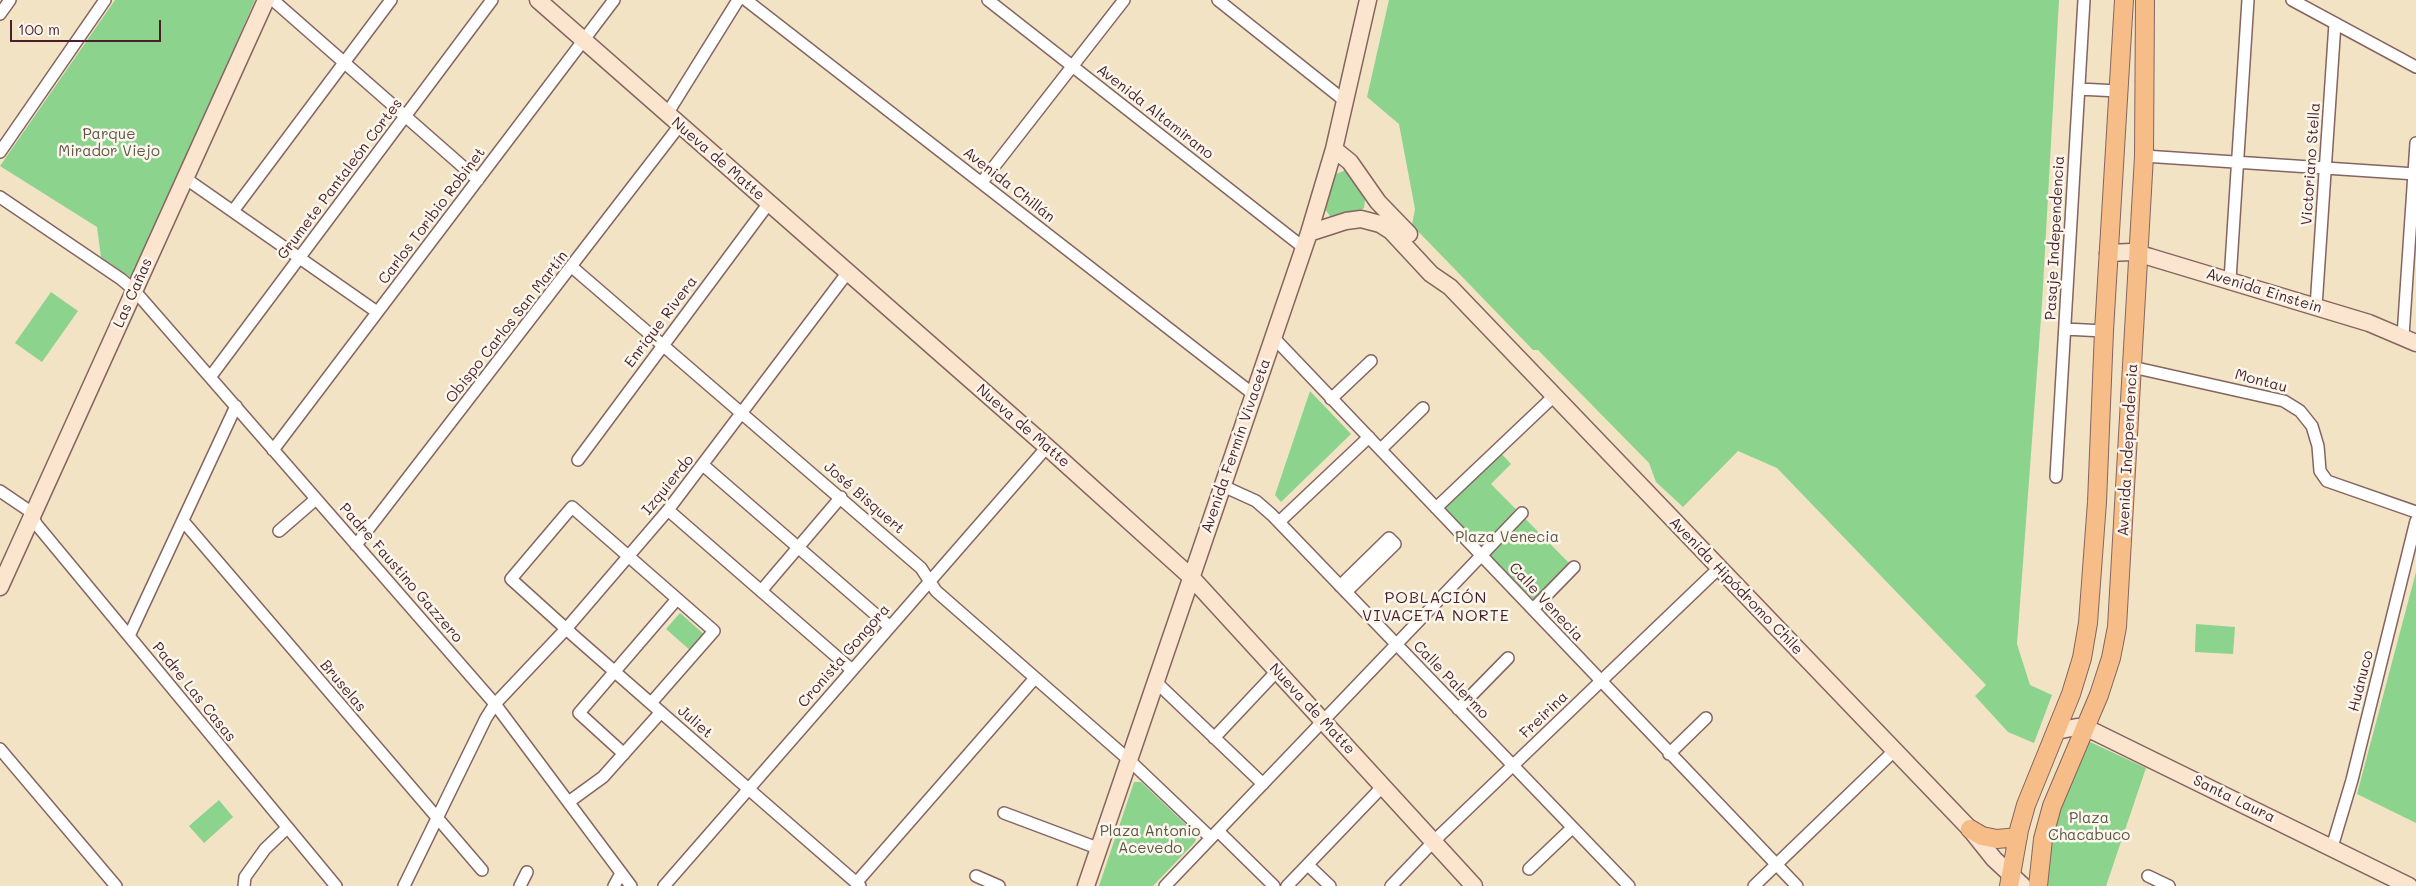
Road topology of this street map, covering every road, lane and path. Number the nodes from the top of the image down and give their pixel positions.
1 (10, 0) edge
2 (105, 0) edge
3 (266, 0) edge
4 (273, 0) edge
5 (391, 0) edge
6 (492, 0) edge
7 (538, 0) edge
8 (614, 0) edge
9 (738, 0) edge
10 (988, 0) edge
11 (1124, 0) edge
12 (1218, 0) edge
13 (1368, 0) edge
14 (2084, 0) edge
15 (2124, 0) edge
16 (2145, 0) edge
17 (2248, 0) edge
18 (2292, 0) edge
19 (753, 2) edge
20 (0, 14) edge
21 (2335, 23) junction
22 (583, 40) junction
23 (344, 63) junction
24 (1072, 66) junction
25 (2416, 67) edge
26 (2079, 88) junction
27 (2118, 91) junction
28 (1345, 101) junction
29 (667, 114) junction
30 (405, 116) junction
31 (680, 125) junction
32 (2416, 142) edge
33 (1334, 150) junction
34 (0, 152) edge
35 (2144, 156) junction
36 (2238, 163) junction
37 (2326, 168) junction
38 (2415, 174) edge
39 (185, 178) junction
40 (478, 180) junction
41 (982, 182) junction
42 (0, 197) edge
43 (769, 203) junction
44 (233, 211) junction
45 (1306, 240) junction
46 (2108, 253) junction
47 (2137, 253) junction
48 (300, 258) junction
49 (572, 267) junction
50 (848, 272) junction
51 (2230, 280) junction
52 (1450, 286) junction
53 (134, 290) junction
54 (2316, 307) junction
55 (377, 312) junction
56 (2065, 328) junction
57 (2104, 331) junction
58 (1274, 338) junction
59 (2409, 340) edge
60 (664, 345) junction
61 (1372, 361) dead end
62 (2132, 367) junction
63 (211, 376) junction
64 (1253, 394) junction
65 (1554, 396) junction
66 (1331, 399) junction
67 (236, 406) junction
68 (1423, 408) dead end
69 (743, 412) junction
70 (1369, 437) junction
71 (1047, 447) junction
72 (1381, 449) junction
73 (273, 450) junction
74 (578, 460) dead end
75 (703, 465) junction
76 (2056, 477) dead end
77 (1222, 486) junction
78 (0, 492) edge
79 (841, 497) junction
80 (316, 499) junction
81 (1436, 508) junction
82 (668, 510) junction
83 (2416, 512) edge
84 (1522, 514) dead end
85 (32, 516) junction
86 (183, 520) junction
87 (2416, 521) edge
88 (1279, 522) junction
89 (279, 531) dead end
90 (356, 545) junction
91 (798, 547) junction
92 (1481, 555) junction
93 (629, 557) junction
94 (1370, 563) dead end
95 (1574, 567) dead end
96 (1719, 568) junction
97 (1191, 577) junction
98 (930, 581) junction
99 (0, 587) edge
100 (1343, 589) junction
101 (761, 591) junction
102 (677, 599) junction
103 (1533, 609) junction
104 (890, 626) junction
105 (566, 629) junction
106 (128, 636) junction
107 (1396, 644) junction
108 (1508, 658) dead end
109 (852, 670) junction
110 (1277, 671) junction
111 (615, 672) junction
112 (1035, 678) junction
113 (1601, 681) junction
114 (1156, 682) junction
115 (495, 704) junction
116 (651, 704) junction
117 (1458, 709) junction
118 (661, 712) junction
119 (1706, 718) dead end
120 (1323, 721) junction
121 (2086, 728) junction
122 (2056, 731) junction
123 (1214, 738) junction
124 (0, 749) edge
125 (1894, 751) junction
126 (624, 754) junction
127 (1669, 754) junction
128 (1129, 760) junction
129 (1512, 766) junction
130 (1263, 784) junction
131 (1383, 786) junction
132 (748, 789) junction
133 (570, 801) junction
134 (1004, 813) dead end
135 (437, 819) junction
136 (286, 828) junction
137 (1572, 828) junction
138 (1970, 829) junction
139 (1214, 834) junction
140 (2018, 837) junction
141 (1434, 841) junction
142 (2332, 847) junction
143 (1100, 849) junction
144 (1308, 865) junction
145 (1776, 865) junction
146 (1529, 869) dead end
147 (482, 870) dead end
148 (527, 872) dead end
149 (621, 873) junction
150 (976, 876) dead end
151 (2148, 876) dead end
152 (2014, 882) edge
153 (858, 885) edge
154 (116, 886) edge
155 (244, 886) edge
156 (336, 886) edge
157 (404, 886) edge
158 (520, 886) edge
159 (614, 886) edge
160 (631, 886) edge
161 (664, 886) edge
162 (998, 886) edge
163 (1086, 886) edge
164 (1165, 886) edge
165 (1274, 886) edge
166 (1287, 886) edge
167 (1330, 886) edge
168 (1391, 886) edge
169 (1474, 886) edge
170 (1629, 886) edge
171 (1754, 886) edge
172 (1797, 886) edge
173 (2038, 886) edge
174 (2169, 886) edge
175 (2409, 886) edge

1 - 20 street
2 - 34 street
3 - 39 street, Las Cañas
4 - 23 street
5 - 23 street
6 - 30 street, Grumete Pantaleón Cortes
7 - 22 street, Nueva de Matte
8 - 22 street, Carlos Toribio Robinet
9 - 29 street
10 - 24 street, Avenida Altamirano
11 - 24 street
12 - 28 street
13 - 28 street, Avenida Fermín Vivaceta
14 - 26 street, Pasaje Independencia
15 - 27 main road, Avenida Independencia
16 - 35 main road, Avenida Independencia
17 - 36 street
18 - 21 street
19 - 41 street, Avenida Chillán
21 - 25 street
21 - 37 street, Victoriano Stella
22 - 29 street, Nueva de Matte
22 - 40 street, Carlos Toribio Robinet
23 - 30 street
23 - 44 street
24 - 41 street
24 - 45 street, Avenida Altamirano
26 - 27 street
26 - 56 street, Pasaje Independencia
27 - 46 main road, Avenida Independencia
28 - 33 street, Avenida Fermín Vivaceta
29 - 31 street, Nueva de Matte
30 - 40 street
30 - 48 street, Grumete Pantaleón Cortes
31 - 43 street, Nueva de Matte
31 - 49 street, Obispo Carlos San Martín
32 - 38 street
33 - 45 street, Avenida Fermín Vivaceta
33 - 52 street, Avenida Hipódromo Chile
35 - 36 street
35 - 47 main road, Avenida Independencia
36 - 37 street
36 - 51 street
37 - 38 street
37 - 54 street, Victoriano Stella
38 - 59 street
39 - 44 street
39 - 53 street, Las Cañas
40 - 55 street, Carlos Toribio Robinet
41 - 64 street, Avenida Chillán
42 - 53 street, Padre Faustino Gazzero
43 - 50 street, Nueva de Matte
43 - 60 street, Enrique Rivera
44 - 48 street
45 - 52 street, Avenida Hipódromo Chile
45 - 58 street, Avenida Fermín Vivaceta
46 - 47 street, Avenida Einstein
46 - 57 main road, Avenida Independencia
47 - 51 street, Avenida Einstein
47 - 62 main road, Avenida Independencia
48 - 55 street
48 - 63 street, Grumete Pantaleón Cortes
49 - 60 street, José Bisquert
49 - 90 street, Obispo Carlos San Martín
50 - 69 street, Izquierdo
50 - 71 street, Nueva de Matte
51 - 54 street, Avenida Einstein
52 - 65 street, Avenida Hipódromo Chile
53 - 63 street, Padre Faustino Gazzero
53 - 85 street, Las Cañas
54 - 59 street, Avenida Einstein
55 - 73 street, Carlos Toribio Robinet
56 - 57 street
56 - 76 street, Pasaje Independencia
57 - 122 main road, Avenida Independencia
58 - 64 street, Avenida Fermín Vivaceta
58 - 66 street, Calle Venecia
60 - 69 street, José Bisquert
60 - 74 street, Enrique Rivera
61 - 66 street
62 - 83 street, Montau
62 - 121 main road, Avenida Independencia
63 - 67 street, Padre Faustino Gazzero
64 - 77 street, Avenida Fermín Vivaceta
65 - 81 street
65 - 96 street, Avenida Hipódromo Chile
66 - 70 street, Calle Venecia
67 - 73 street, Padre Faustino Gazzero
67 - 86 street
68 - 72 street
69 - 75 street, Izquierdo
69 - 79 street, José Bisquert
70 - 72 street, Calle Venecia
70 - 88 street
71 - 97 street, Nueva de Matte
71 - 98 street, Cronista Gongora
72 - 81 street, Calle Venecia
73 - 80 street, Padre Faustino Gazzero
75 - 82 street, Izquierdo
75 - 91 street
77 - 88 street, Calle Palermo
77 - 97 street, Avenida Fermín Vivaceta
78 - 85 street, Padre Las Casas
79 - 91 street
79 - 98 street, José Bisquert
80 - 89 street
80 - 90 street, Padre Faustino Gazzero
81 - 92 street, Calle Venecia
82 - 93 street, Izquierdo
82 - 101 street
84 - 92 street
85 - 99 street, Las Cañas
85 - 106 street, Padre Las Casas
86 - 106 street
86 - 135 street, Bruselas
87 - 142 street, Huánuco
88 - 100 street, Calle Palermo
90 - 115 street, Padre Faustino Gazzero
91 - 101 street
91 - 104 street
92 - 103 street, Calle Venecia
92 - 107 street
93 - 102 street
93 - 105 street, Izquierdo
93 - 105 street, Juliet
94 - 100 street
95 - 103 street
96 - 113 street, Freirina
96 - 125 street, Avenida Hipódromo Chile
97 - 110 street, Nueva de Matte
97 - 114 street, Avenida Fermín Vivaceta
98 - 104 street, Cronista Gongora
98 - 112 street, José Bisquert
100 - 107 street, Calle Palermo
101 - 109 street
102 - 111 street
102 - 116 street
103 - 113 street, Calle Venecia
104 - 109 street, Cronista Gongora
105 - 111 street, Juliet
105 - 115 street, Izquierdo
106 - 136 street, Padre Las Casas
107 - 117 street, Calle Palermo
107 - 120 street
108 - 117 street
109 - 132 street, Cronista Gongora
110 - 120 street, Nueva de Matte
110 - 123 street
111 - 116 street, Juliet
111 - 126 street
112 - 128 street, José Bisquert
112 - 153 street
113 - 127 street, Calle Venecia
113 - 129 street, Freirina
114 - 123 street
114 - 128 street, Avenida Fermín Vivaceta
115 - 133 street, Padre Faustino Gazzero
115 - 135 street, Izquierdo
116 - 118 street, Juliet
117 - 129 street, Calle Palermo
118 - 126 street
118 - 132 street, Juliet
119 - 127 street
120 - 130 street
120 - 131 street, Nueva de Matte
121 - 122 street, Santa Laura
121 - 142 street, Santa Laura
121 - 173 main road, Avenida Independencia
122 - 140 main road, Avenida Independencia
123 - 130 street
124 - 154 street
125 - 138 street, Avenida Hipódromo Chile
125 - 145 street
126 - 133 street
127 - 145 street, Calle Venecia
128 - 139 street, José Bisquert
128 - 143 street, Avenida Fermín Vivaceta
129 - 137 street, Calle Palermo
129 - 141 street, Freirina
130 - 139 street
131 - 141 street, Nueva de Matte
131 - 144 street
132 - 153 street, Juliet
132 - 161 street, Cronista Gongora
133 - 149 street, Padre Faustino Gazzero
134 - 143 street
135 - 147 street, Bruselas
135 - 157 street, Izquierdo
136 - 155 street
136 - 156 street, Padre Las Casas
137 - 146 street
137 - 170 street, Calle Palermo
138 - 140 main road
138 - 152 street, Avenida Hipódromo Chile
139 - 164 street
139 - 165 street, José Bisquert
140 - 152 main road, Avenida Independencia
141 - 168 street, Freirina
141 - 169 street, Nueva de Matte
142 - 175 street, Santa Laura
143 - 163 street, Avenida Fermín Vivaceta
144 - 166 street
144 - 167 street
145 - 171 street
145 - 172 street, Calle Venecia
148 - 158 street
149 - 159 street
149 - 160 street, Padre Faustino Gazzero
150 - 162 street
151 - 174 street

